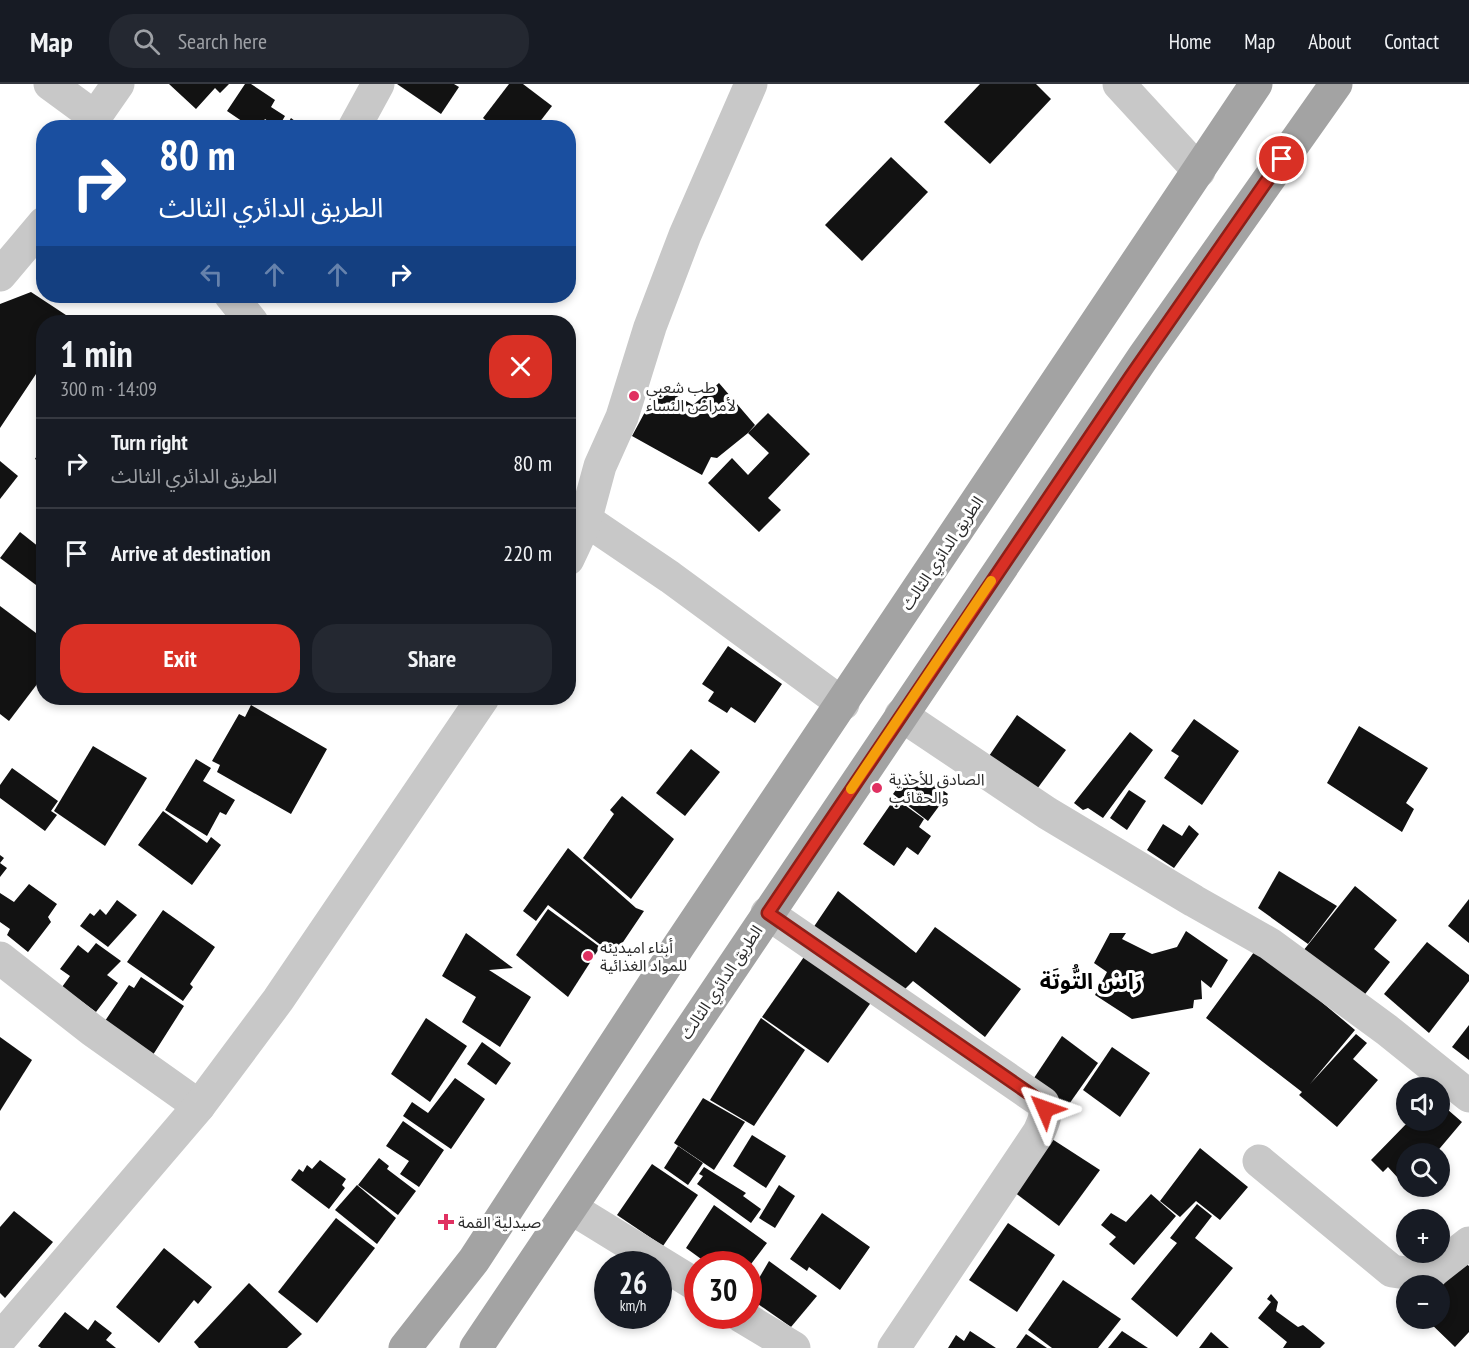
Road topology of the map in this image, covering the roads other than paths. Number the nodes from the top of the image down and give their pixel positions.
1 (50, 84) edge
2 (118, 84) edge
3 (378, 84) edge
4 (751, 84) edge
5 (1119, 84) edge
6 (1256, 84) edge
7 (1336, 84) edge
8 (93, 120) edge
9 (96, 120) edge
10 (358, 120) edge
11 (1198, 171) junction
12 (36, 232) edge
13 (0, 275) edge
14 (576, 536) edge
15 (576, 539) edge
16 (843, 704) junction
17 (478, 705) edge
18 (901, 715) junction
19 (768, 913) junction
20 (0, 958) edge
21 (1469, 1096) edge
22 (199, 1106) junction
23 (1259, 1161) dead end
24 (571, 1208) junction
25 (1469, 1243) edge
26 (684, 1277) edge
27 (762, 1329) edge
28 (0, 1339) edge
29 (405, 1348) edge
30 (476, 1348) edge
31 (794, 1348) edge
32 (894, 1348) edge

1 - 8 street
2 - 9 street
3 - 10 street
4 - 14 street
5 - 11 street
6 - 11 main road, الطريق الدائري الثالث
7 - 18 main road, الطريق الدائري الثالث
11 - 16 main road, الطريق الدائري الثالث
12 - 13 street
15 - 16 street
16 - 29 main road, الطريق الدائري الثالث
17 - 22 street
18 - 19 main road, الطريق الدائري الثالث
18 - 21 street
19 - 24 main road, الطريق الدائري الثالث
19 - 32 street
20 - 22 street
22 - 28 street
23 - 25 street
24 - 26 street
24 - 30 main road, الطريق الدائري الثالث
27 - 31 street

